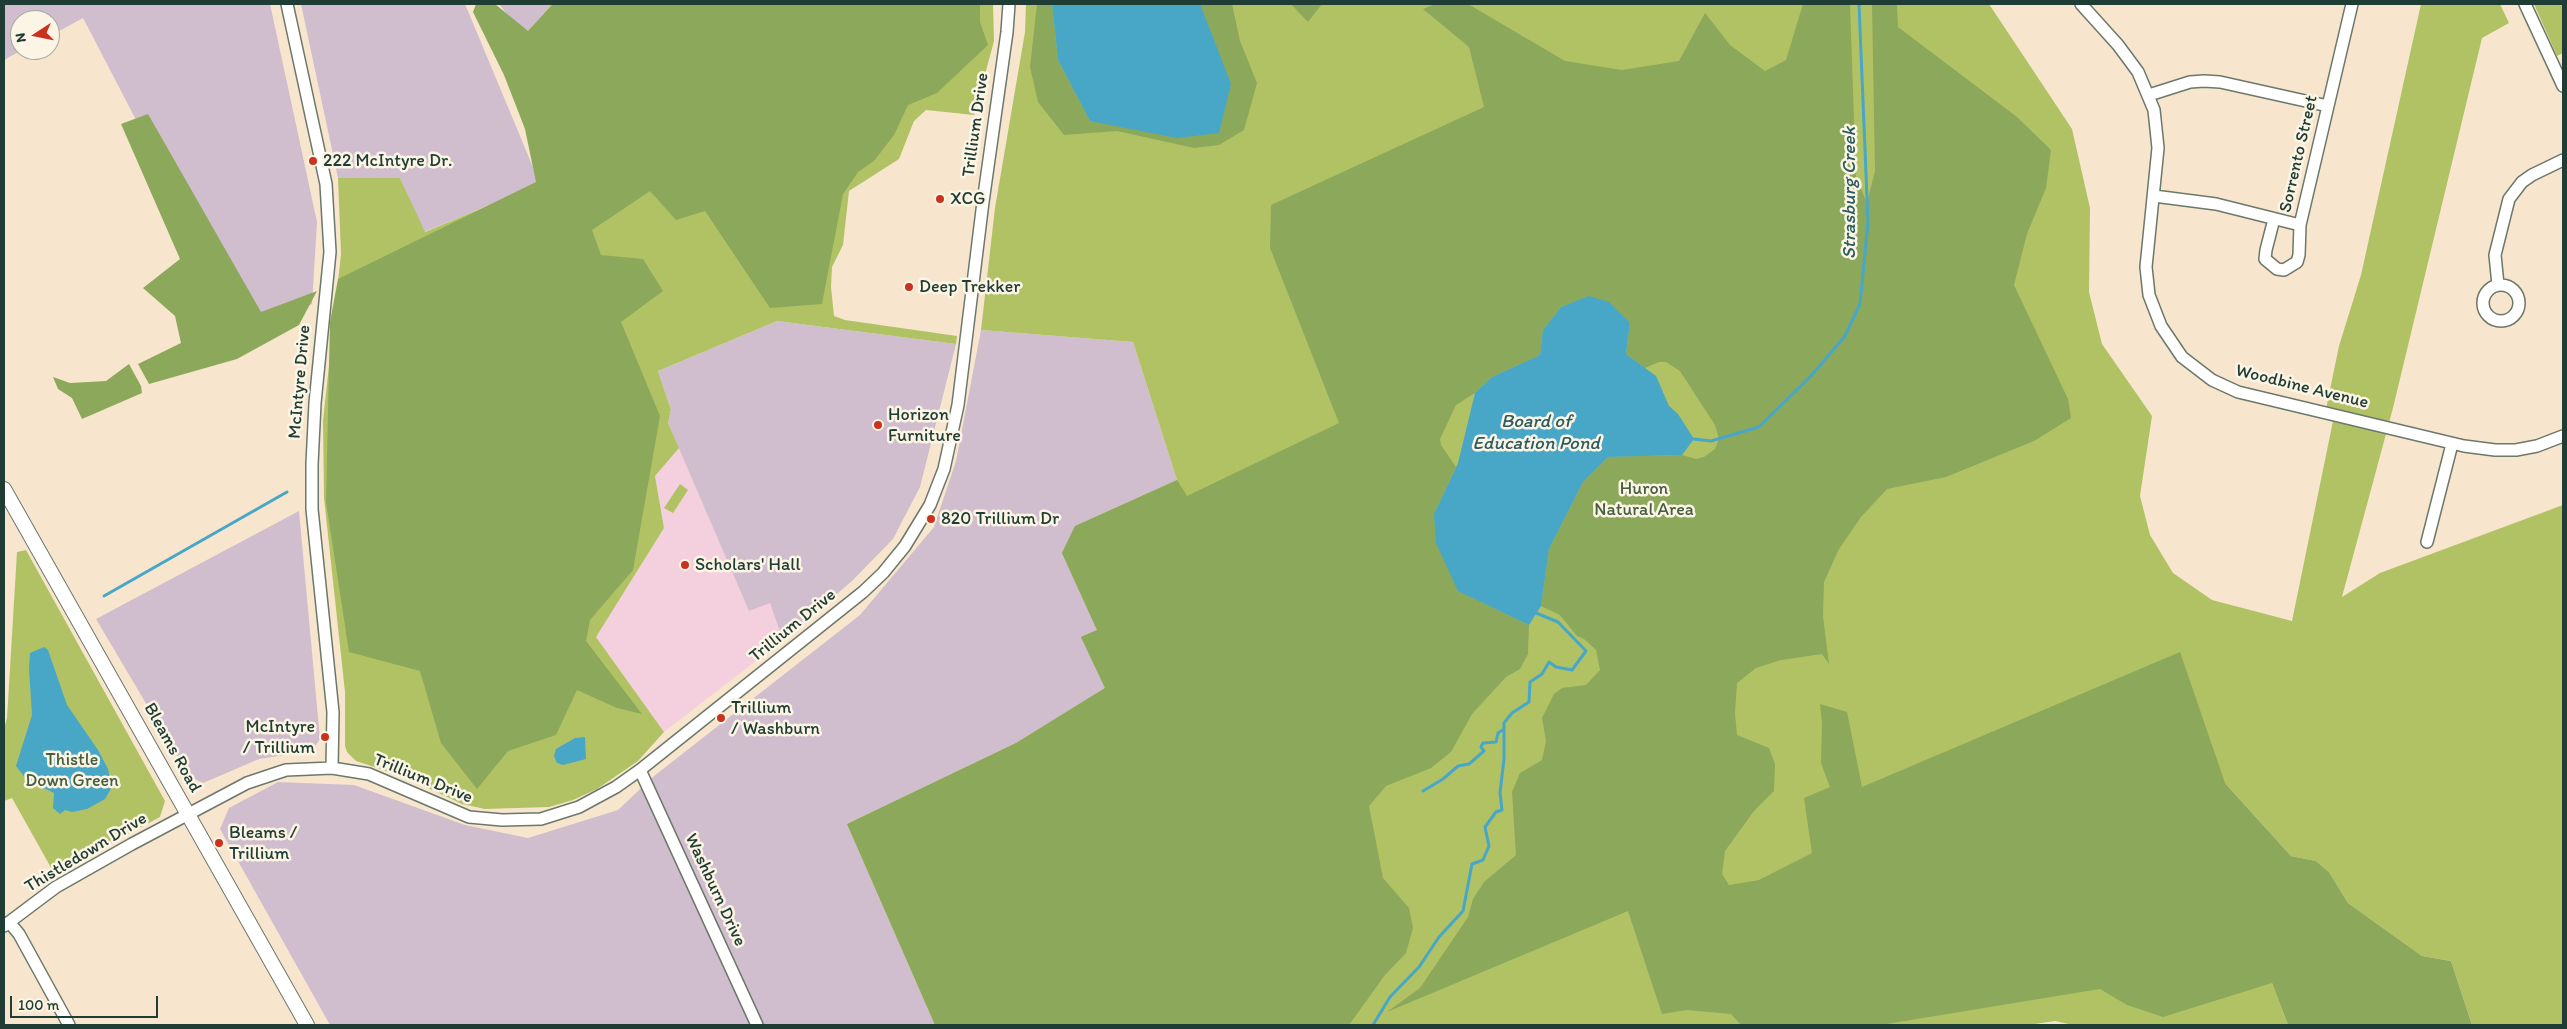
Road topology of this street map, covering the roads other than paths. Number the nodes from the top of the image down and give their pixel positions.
1 (287, 4) edge
2 (1009, 4) edge
3 (2081, 4) edge
4 (2352, 4) edge
5 (2525, 4) edge
6 (2563, 86) edge
7 (2149, 95) junction
8 (2328, 106) junction
9 (2563, 160) edge
10 (2154, 196) junction
11 (2274, 219) junction
12 (2300, 225) junction
13 (2498, 285) dead end
14 (2563, 436) edge
15 (2452, 444) junction
16 (4, 489) edge
17 (2427, 542) dead end
18 (332, 768) junction
19 (640, 770) junction
20 (188, 815) junction
21 (6, 924) edge
22 (69, 1025) edge
23 (307, 1025) edge
24 (757, 1025) edge

1 - 18 street, McIntyre Drive
2 - 19 street, Trillium Drive
3 - 7 street, Woodbine Avenue
4 - 8 street, Sorrento Street
5 - 6 street
7 - 8 street
7 - 10 street, Woodbine Avenue
8 - 12 street, Sorrento Street
9 - 13 street
10 - 11 street, Sorrento Street
10 - 15 street, Woodbine Avenue
11 - 12 street, Sorrento Street
11 - 12 street
14 - 15 street, Woodbine Avenue
15 - 17 street
16 - 20 main road, Bleams Road
18 - 19 street, Trillium Drive
18 - 20 street, Trillium Drive
19 - 24 street, Washburn Drive
20 - 21 street, Thistledown Drive
20 - 23 main road, Bleams Road
21 - 22 street

